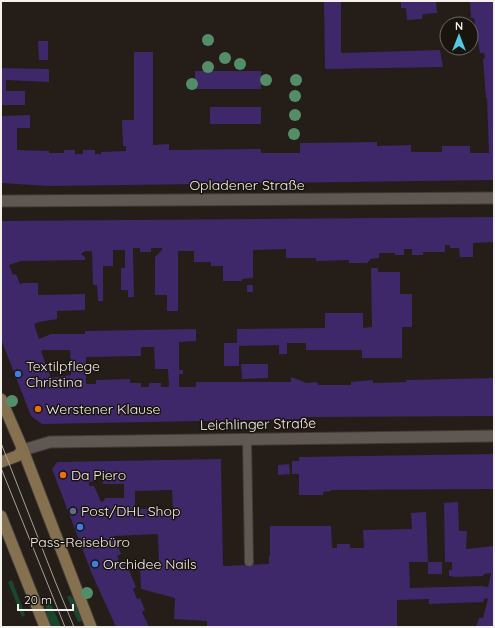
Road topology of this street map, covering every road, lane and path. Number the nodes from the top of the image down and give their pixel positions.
1 (494, 198) edge
2 (1, 201) edge
3 (1, 399) edge
4 (494, 436) edge
5 (247, 440) junction
6 (23, 450) junction
7 (1, 462) edge
8 (1, 516) edge
9 (249, 562) dead end
10 (45, 627) edge
11 (91, 627) edge

1 - 2 street, Opladener Straße
3 - 6 main road
4 - 5 street, Leichlinger Straße
5 - 6 street, Leichlinger Straße
5 - 9 lane
6 - 7 main road
6 - 11 main road
8 - 10 main road

